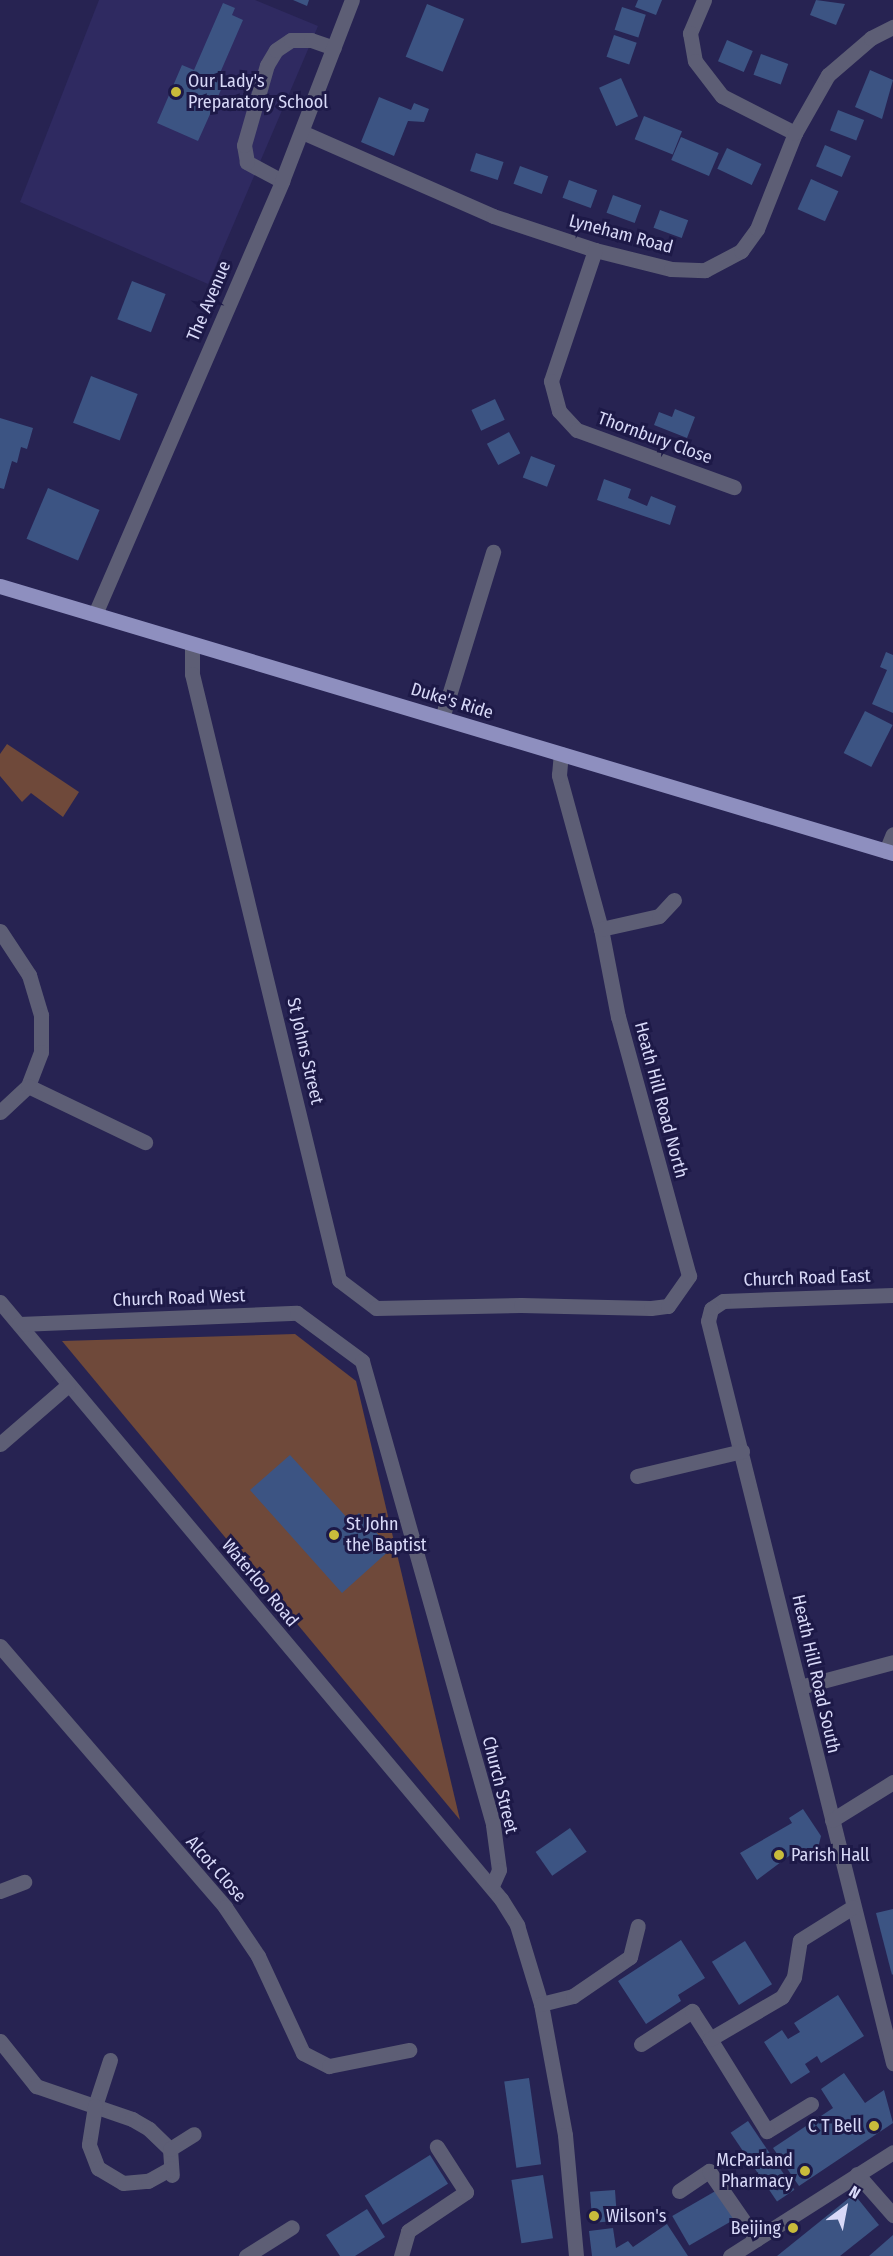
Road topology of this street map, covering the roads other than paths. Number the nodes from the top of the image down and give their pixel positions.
1 (352, 0) edge
2 (704, 0) edge
3 (893, 27) edge
4 (334, 48) junction
5 (302, 132) junction
6 (795, 133) junction
7 (282, 181) junction
8 (595, 250) junction
9 (734, 488) dead end
10 (493, 552) dead end
11 (0, 586) edge
12 (95, 614) junction
13 (192, 645) junction
14 (442, 718) junction
15 (561, 754) junction
16 (893, 834) edge
17 (889, 852) edge
18 (674, 900) dead end
19 (601, 928) junction
20 (0, 931) edge
21 (27, 1086) junction
22 (0, 1112) edge
23 (145, 1142) dead end
24 (893, 1295) edge
25 (723, 1301) joint
26 (0, 1302) edge
27 (521, 1305) joint
28 (19, 1324) junction
29 (334, 1337) joint
30 (68, 1385) junction
31 (0, 1444) edge
32 (741, 1451) junction
33 (637, 1476) dead end
34 (0, 1646) edge
35 (893, 1662) edge
36 (800, 1687) junction
37 (893, 1782) edge
38 (832, 1820) junction
39 (24, 1882) dead end
40 (492, 1886) junction
41 (0, 1891) edge
42 (854, 1907) junction
43 (638, 1926) dead end
44 (541, 2004) junction
45 (710, 2039) junction
46 (0, 2041) edge
47 (641, 2044) dead end
48 (409, 2050) dead end
49 (110, 2060) dead end
50 (893, 2063) edge
51 (811, 2104) dead end
52 (95, 2106) junction
53 (194, 2134) dead end
54 (437, 2147) dead end
55 (170, 2150) junction
56 (893, 2152) edge
57 (857, 2174) junction
58 (679, 2191) dead end
59 (893, 2216) edge
60 (292, 2227) dead end
61 (756, 2239) junction
62 (246, 2256) edge
63 (401, 2256) edge
64 (576, 2256) edge
65 (730, 2256) edge

1 - 4 street, The Avenue
2 - 6 street
3 - 6 street, Lyneham Road
4 - 5 street, The Avenue
4 - 7 street
5 - 7 street, The Avenue
5 - 8 street, Lyneham Road
6 - 8 street, Lyneham Road
7 - 12 street, The Avenue
8 - 9 street, Thornbury Close
10 - 14 street
11 - 12 main road, Duke's Ride
12 - 13 main road, Duke's Ride
13 - 14 main road, Duke's Ride
13 - 27 street, St Johns Street
14 - 15 main road, Duke's Ride
15 - 17 main road, Duke's Ride
15 - 19 street, Heath Hill Road North
16 - 17 street
18 - 19 street
19 - 27 street, Heath Hill Road North
20 - 21 street
21 - 22 street
21 - 23 street
24 - 25 street, Church Road East
25 - 32 street, Heath Hill Road South
26 - 28 street, Waterloo Road
28 - 29 street, Church Road West
28 - 30 street, Waterloo Road
29 - 40 street, Church Street
30 - 31 street
30 - 40 street, Waterloo Road
32 - 33 street
32 - 36 street, Heath Hill Road South
34 - 48 street, Alcot Close
35 - 36 street
36 - 38 street, Heath Hill Road South
37 - 38 street
38 - 42 street, Heath Hill Road South
39 - 41 street
40 - 44 street
42 - 45 street
42 - 50 street, Heath Hill Road South
43 - 44 street
44 - 64 street
45 - 47 street
45 - 51 street
46 - 52 street
49 - 52 street
52 - 55 street
52 - 55 street
53 - 55 street
54 - 63 street
56 - 57 street
57 - 59 street
57 - 61 street
58 - 61 street
60 - 62 street
61 - 65 street

